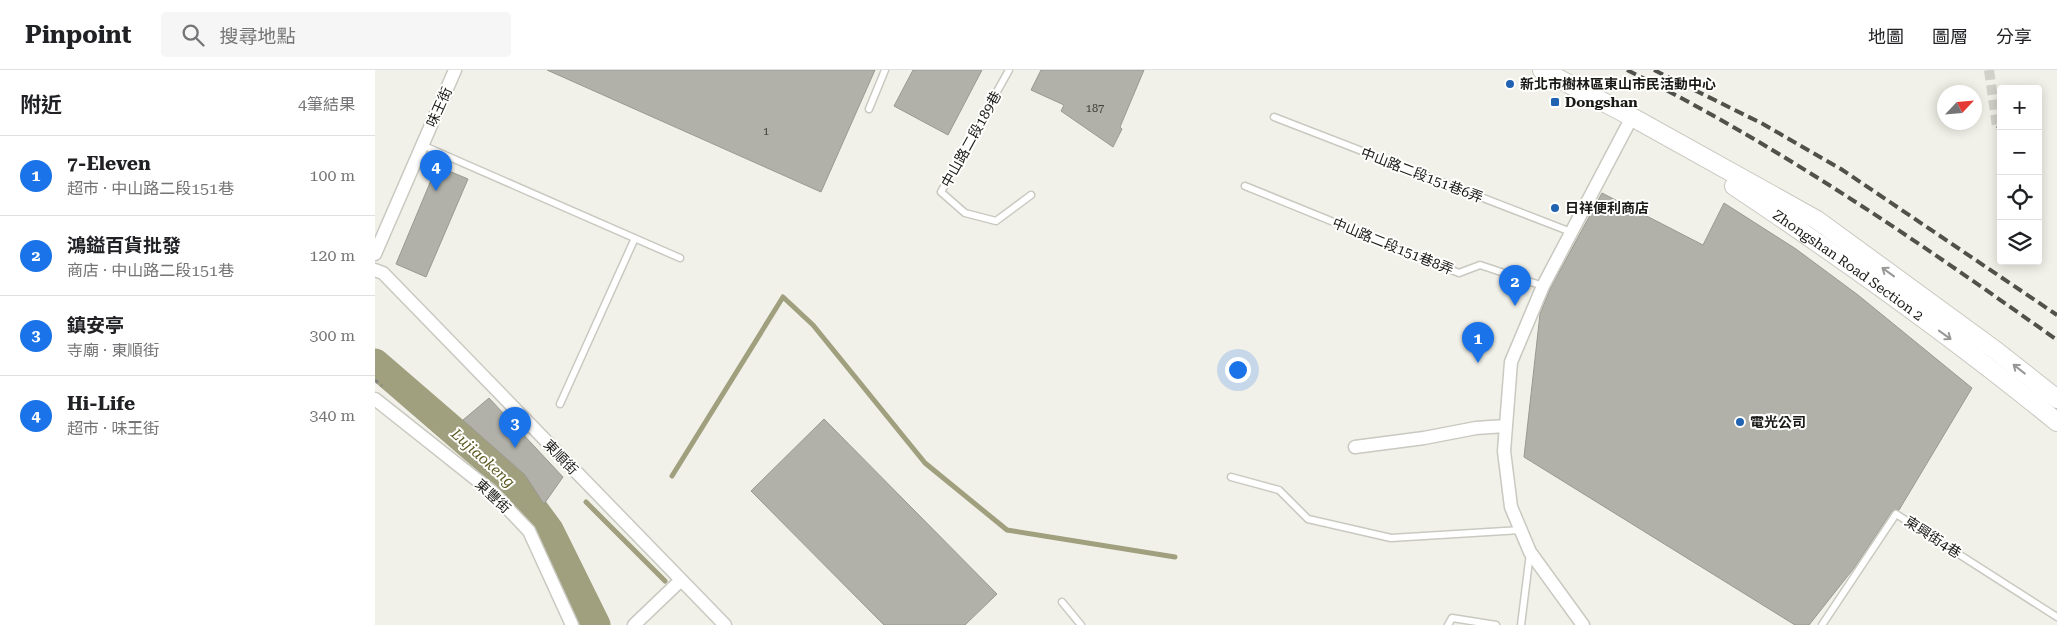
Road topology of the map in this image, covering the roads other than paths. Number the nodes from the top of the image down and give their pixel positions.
1 (455, 70) edge
2 (885, 70) edge
3 (1009, 70) edge
4 (1542, 70) edge
5 (869, 109) dead end
6 (1632, 117) junction
7 (1274, 118) dead end
8 (422, 145) junction
9 (1245, 186) dead end
10 (1031, 195) dead end
11 (1571, 232) junction
12 (635, 238) junction
13 (375, 254) edge
14 (680, 258) dead end
15 (375, 270) edge
16 (1543, 286) junction
17 (375, 399) edge
18 (2057, 399) edge
19 (559, 404) dead end
20 (2057, 422) edge
21 (1505, 426) junction
22 (1355, 447) dead end
23 (1231, 477) dead end
24 (1521, 530) junction
25 (1530, 552) junction
26 (681, 580) junction
27 (1062, 602) dead end
28 (2057, 616) edge
29 (572, 625) edge
30 (634, 625) edge
31 (725, 625) edge
32 (1081, 625) edge
33 (1448, 625) edge
34 (1496, 625) edge
35 (1521, 625) edge
36 (1583, 625) edge
37 (1822, 625) edge

1 - 8 street, 味王街
2 - 5 lane
3 - 10 lane, 中山路二段189巷
4 - 6 main road, Zhongshan Road Section 2
6 - 11 street
18 -> 6 main road, Zhongshan Road Section 2
6 -> 20 main road, Zhongshan Road Section 2
7 - 11 lane, 中山路二段151巷6弄
8 - 12 lane
8 - 13 street, 味王街
9 - 16 lane, 中山路二段151巷8弄
11 - 16 street
12 - 14 lane
12 - 19 lane
15 - 26 street, 東順街
16 - 21 street
17 - 29 street, 東豐街
21 - 22 street
21 - 24 street
23 - 24 lane
24 - 25 street
25 - 35 lane
25 - 36 street
26 - 30 street
26 - 31 street, 東順街
27 - 32 lane
28 - 37 lane, 東興街4巷
33 - 34 lane

